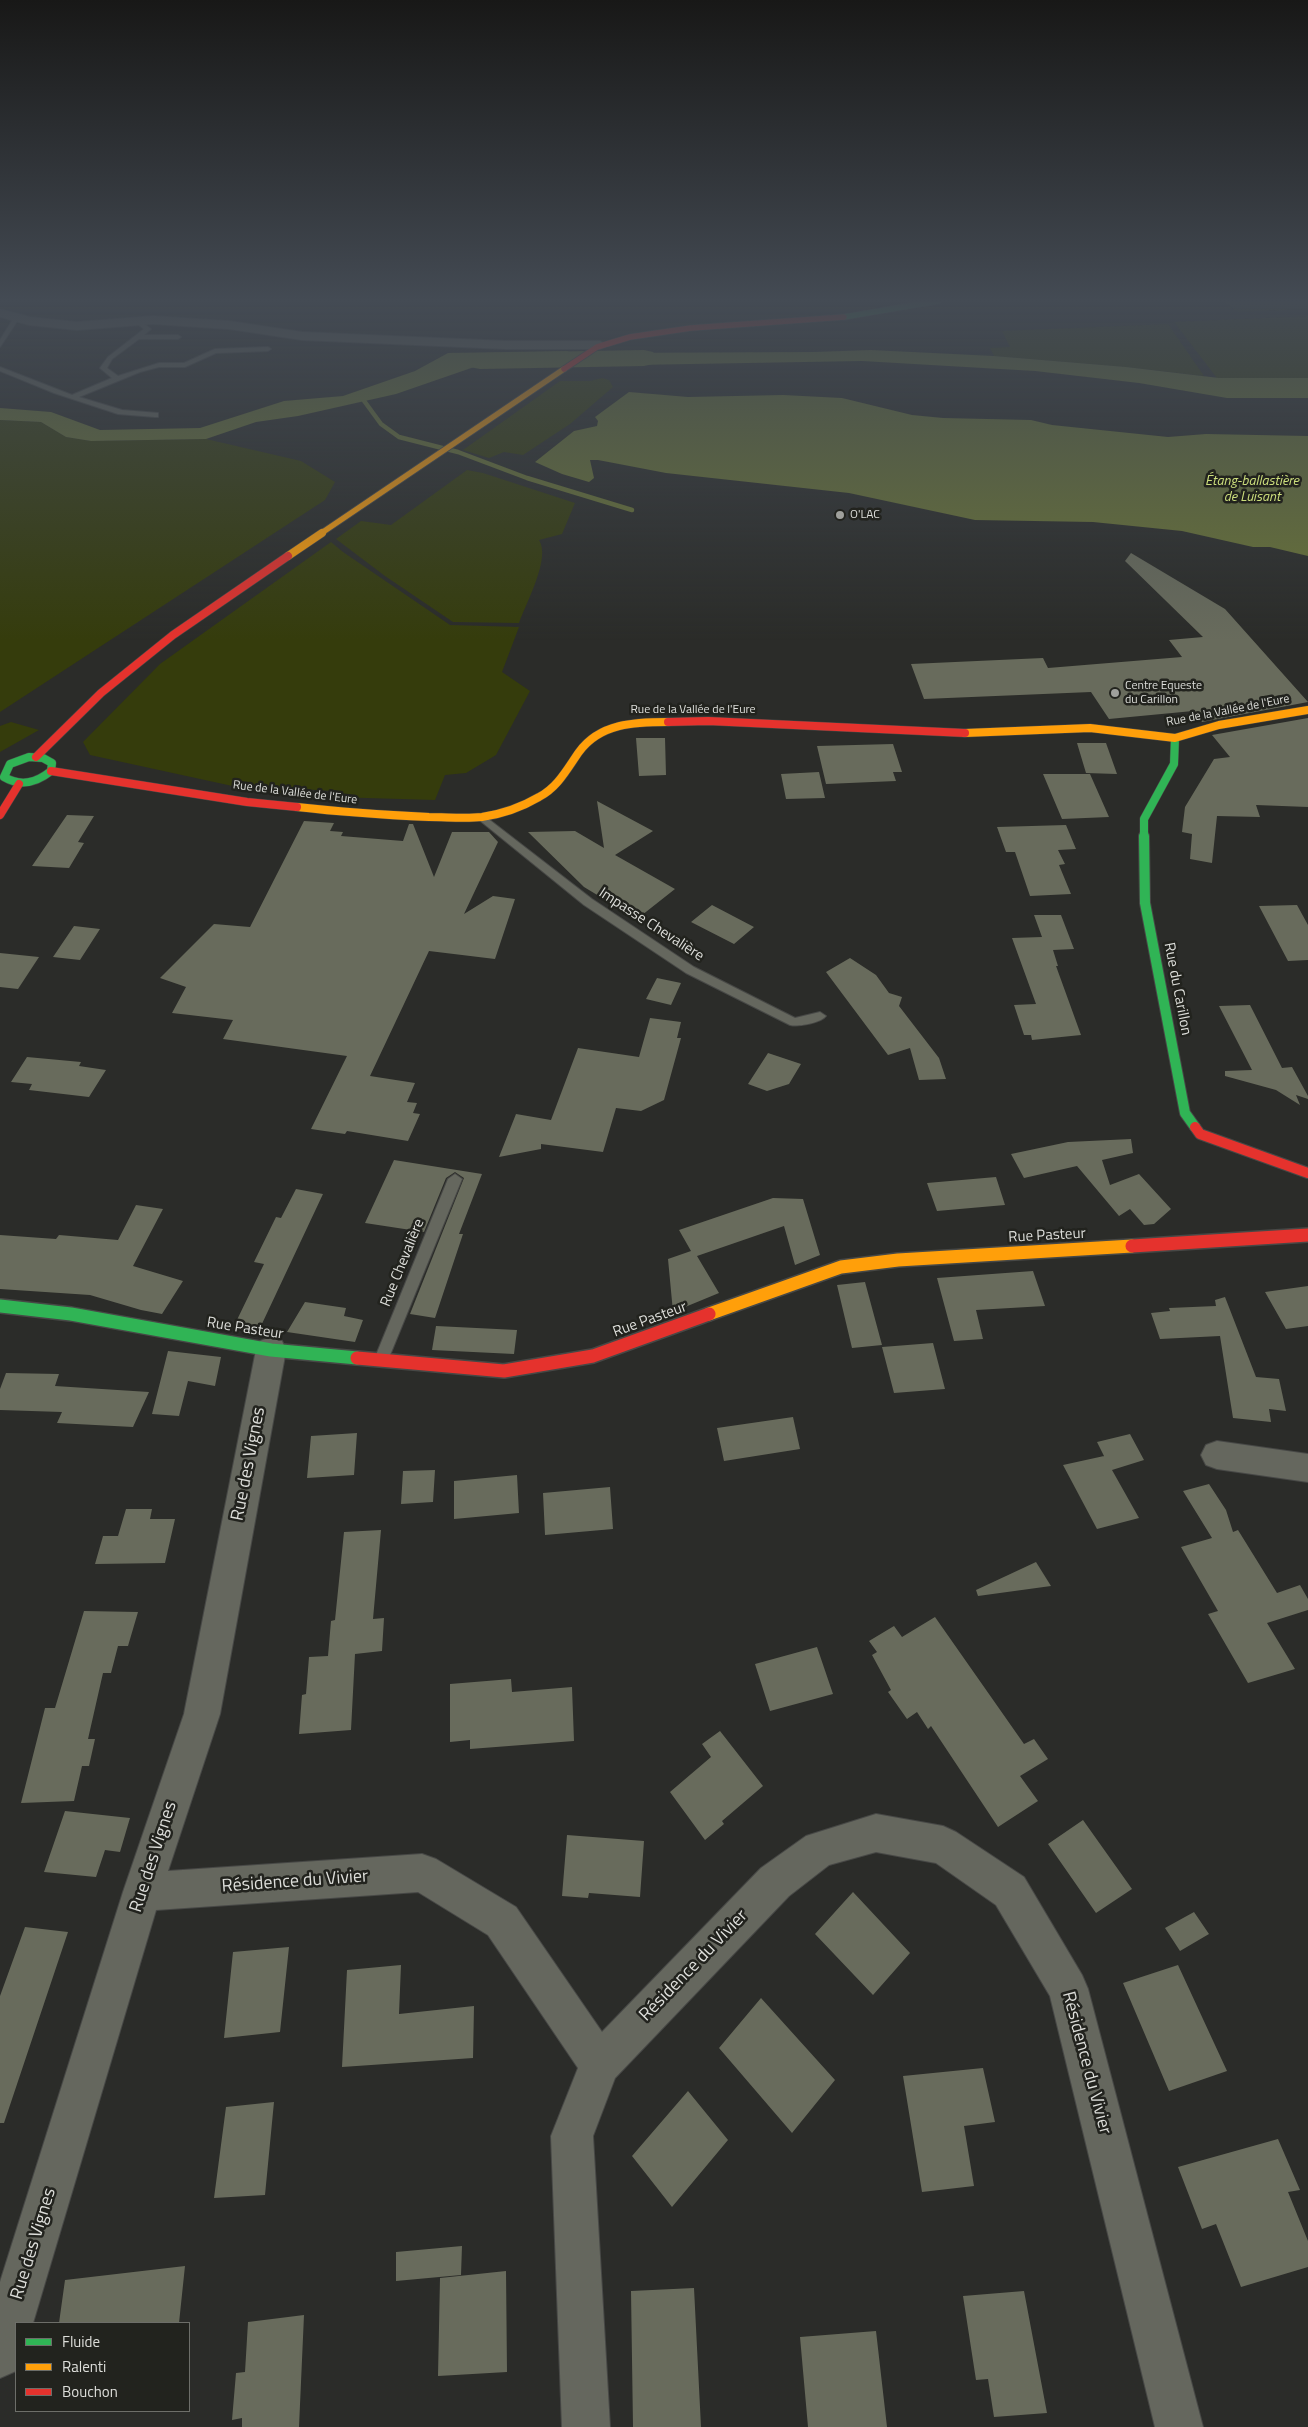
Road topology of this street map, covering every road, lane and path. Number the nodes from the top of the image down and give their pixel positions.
1 (147, 414) edge
2 (494, 414) edge
3 (156, 415) dead end
4 (1308, 710) edge
5 (1175, 738) junction
6 (36, 757) junction
7 (3, 768) edge
8 (51, 771) junction
9 (19, 784) junction
10 (0, 815) edge
11 (482, 817) junction
12 (820, 1016) dead end
13 (1308, 1172) edge
14 (455, 1179) dead end
15 (1308, 1235) edge
16 (0, 1306) edge
17 (271, 1350) junction
18 (380, 1360) junction
19 (1217, 1455) dead end
20 (1308, 1468) edge
21 (142, 1892) junction
22 (600, 2064) junction
23 (0, 2355) edge
24 (586, 2427) edge
25 (1179, 2427) edge

1 - 3 lane
2 - 6 street
4 - 5 street, Rue de la Vallée de l'Eure
5 - 11 street, Rue de la Vallée de l'Eure
5 - 13 street, Rue du Carillon
6 - 7 street
6 - 8 street
7 - 9 street
8 - 9 street
8 - 11 street, Rue de la Vallée de l'Eure
9 - 10 street
11 - 12 lane, Impasse Chevalière
14 - 18 lane, Rue Chevalière
15 - 18 street, Rue Pasteur
16 - 17 street, Rue Pasteur
17 - 18 street, Rue Pasteur
17 - 21 street, Rue des Vignes
19 - 20 street
21 - 22 street, Résidence du Vivier
21 - 23 street, Rue des Vignes
22 - 24 street, Résidence du Vivier
22 - 25 street, Résidence du Vivier

